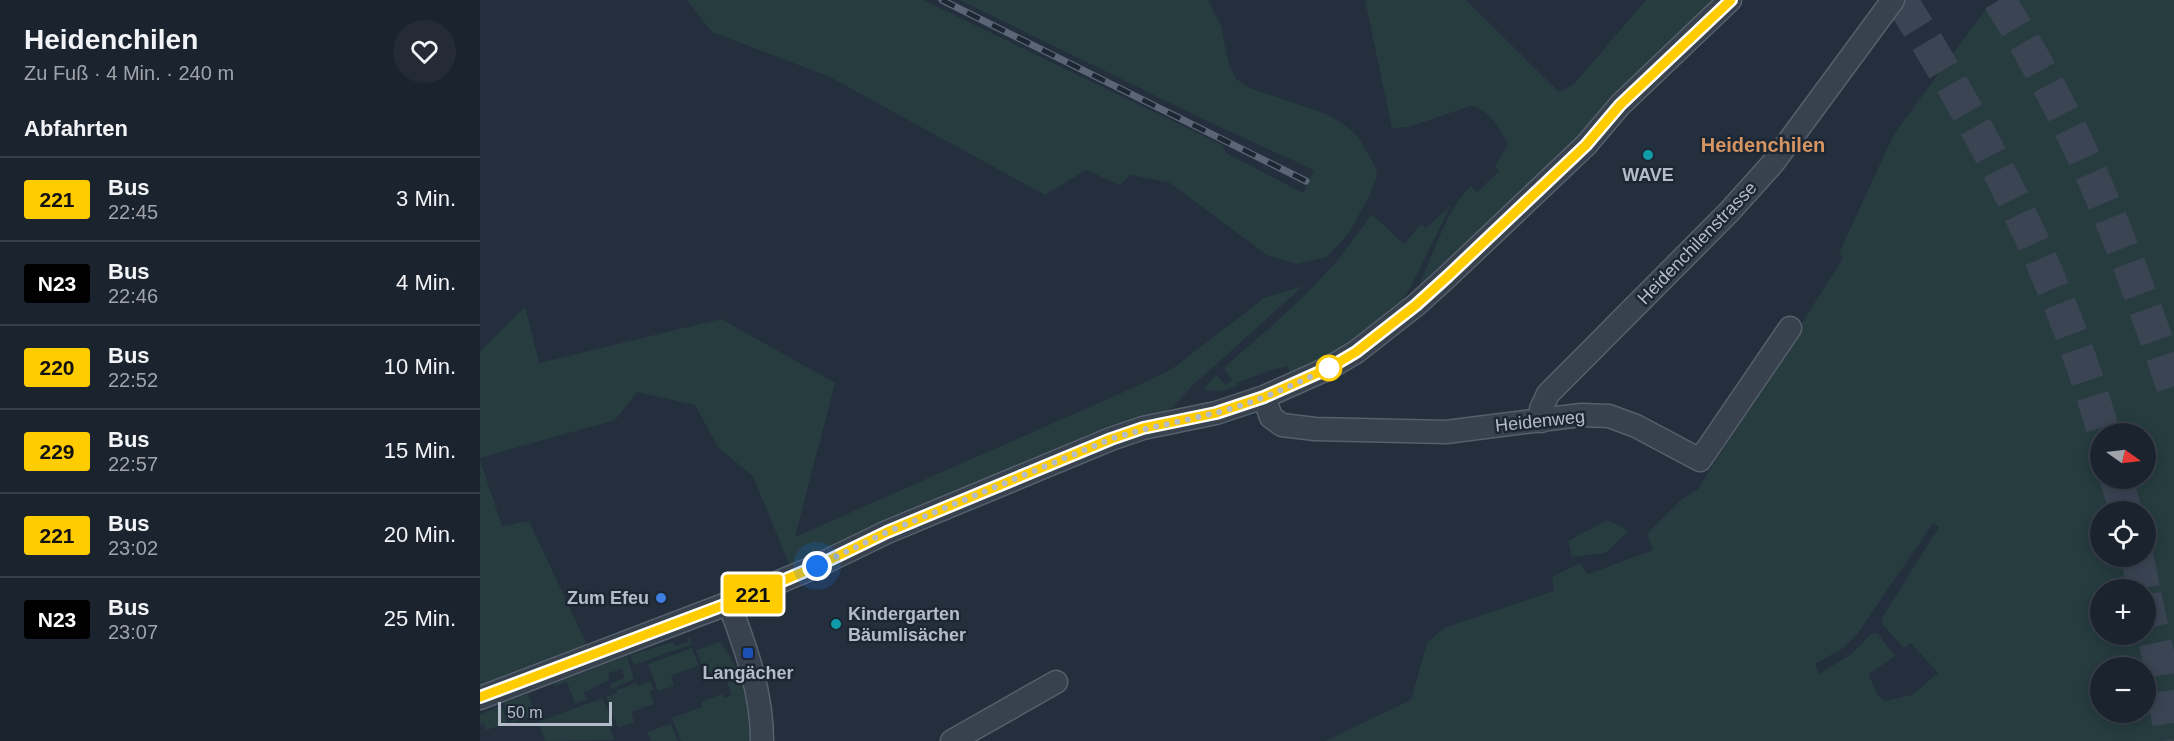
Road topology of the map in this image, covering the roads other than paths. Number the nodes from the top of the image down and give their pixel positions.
1 (1730, 0) edge
2 (1893, 0) edge
3 (1790, 328) dead end
4 (1264, 397) junction
5 (1541, 421) junction
6 (729, 603) junction
7 (1056, 682) dead end
8 (480, 698) edge
9 (762, 741) edge
10 (952, 741) edge

1 - 4 street
2 - 5 street, Heidenchilenstrasse
3 - 5 street, Heidenweg
4 - 5 street, Heidenweg
4 - 6 street
6 - 8 street
6 - 9 street
7 - 10 street

